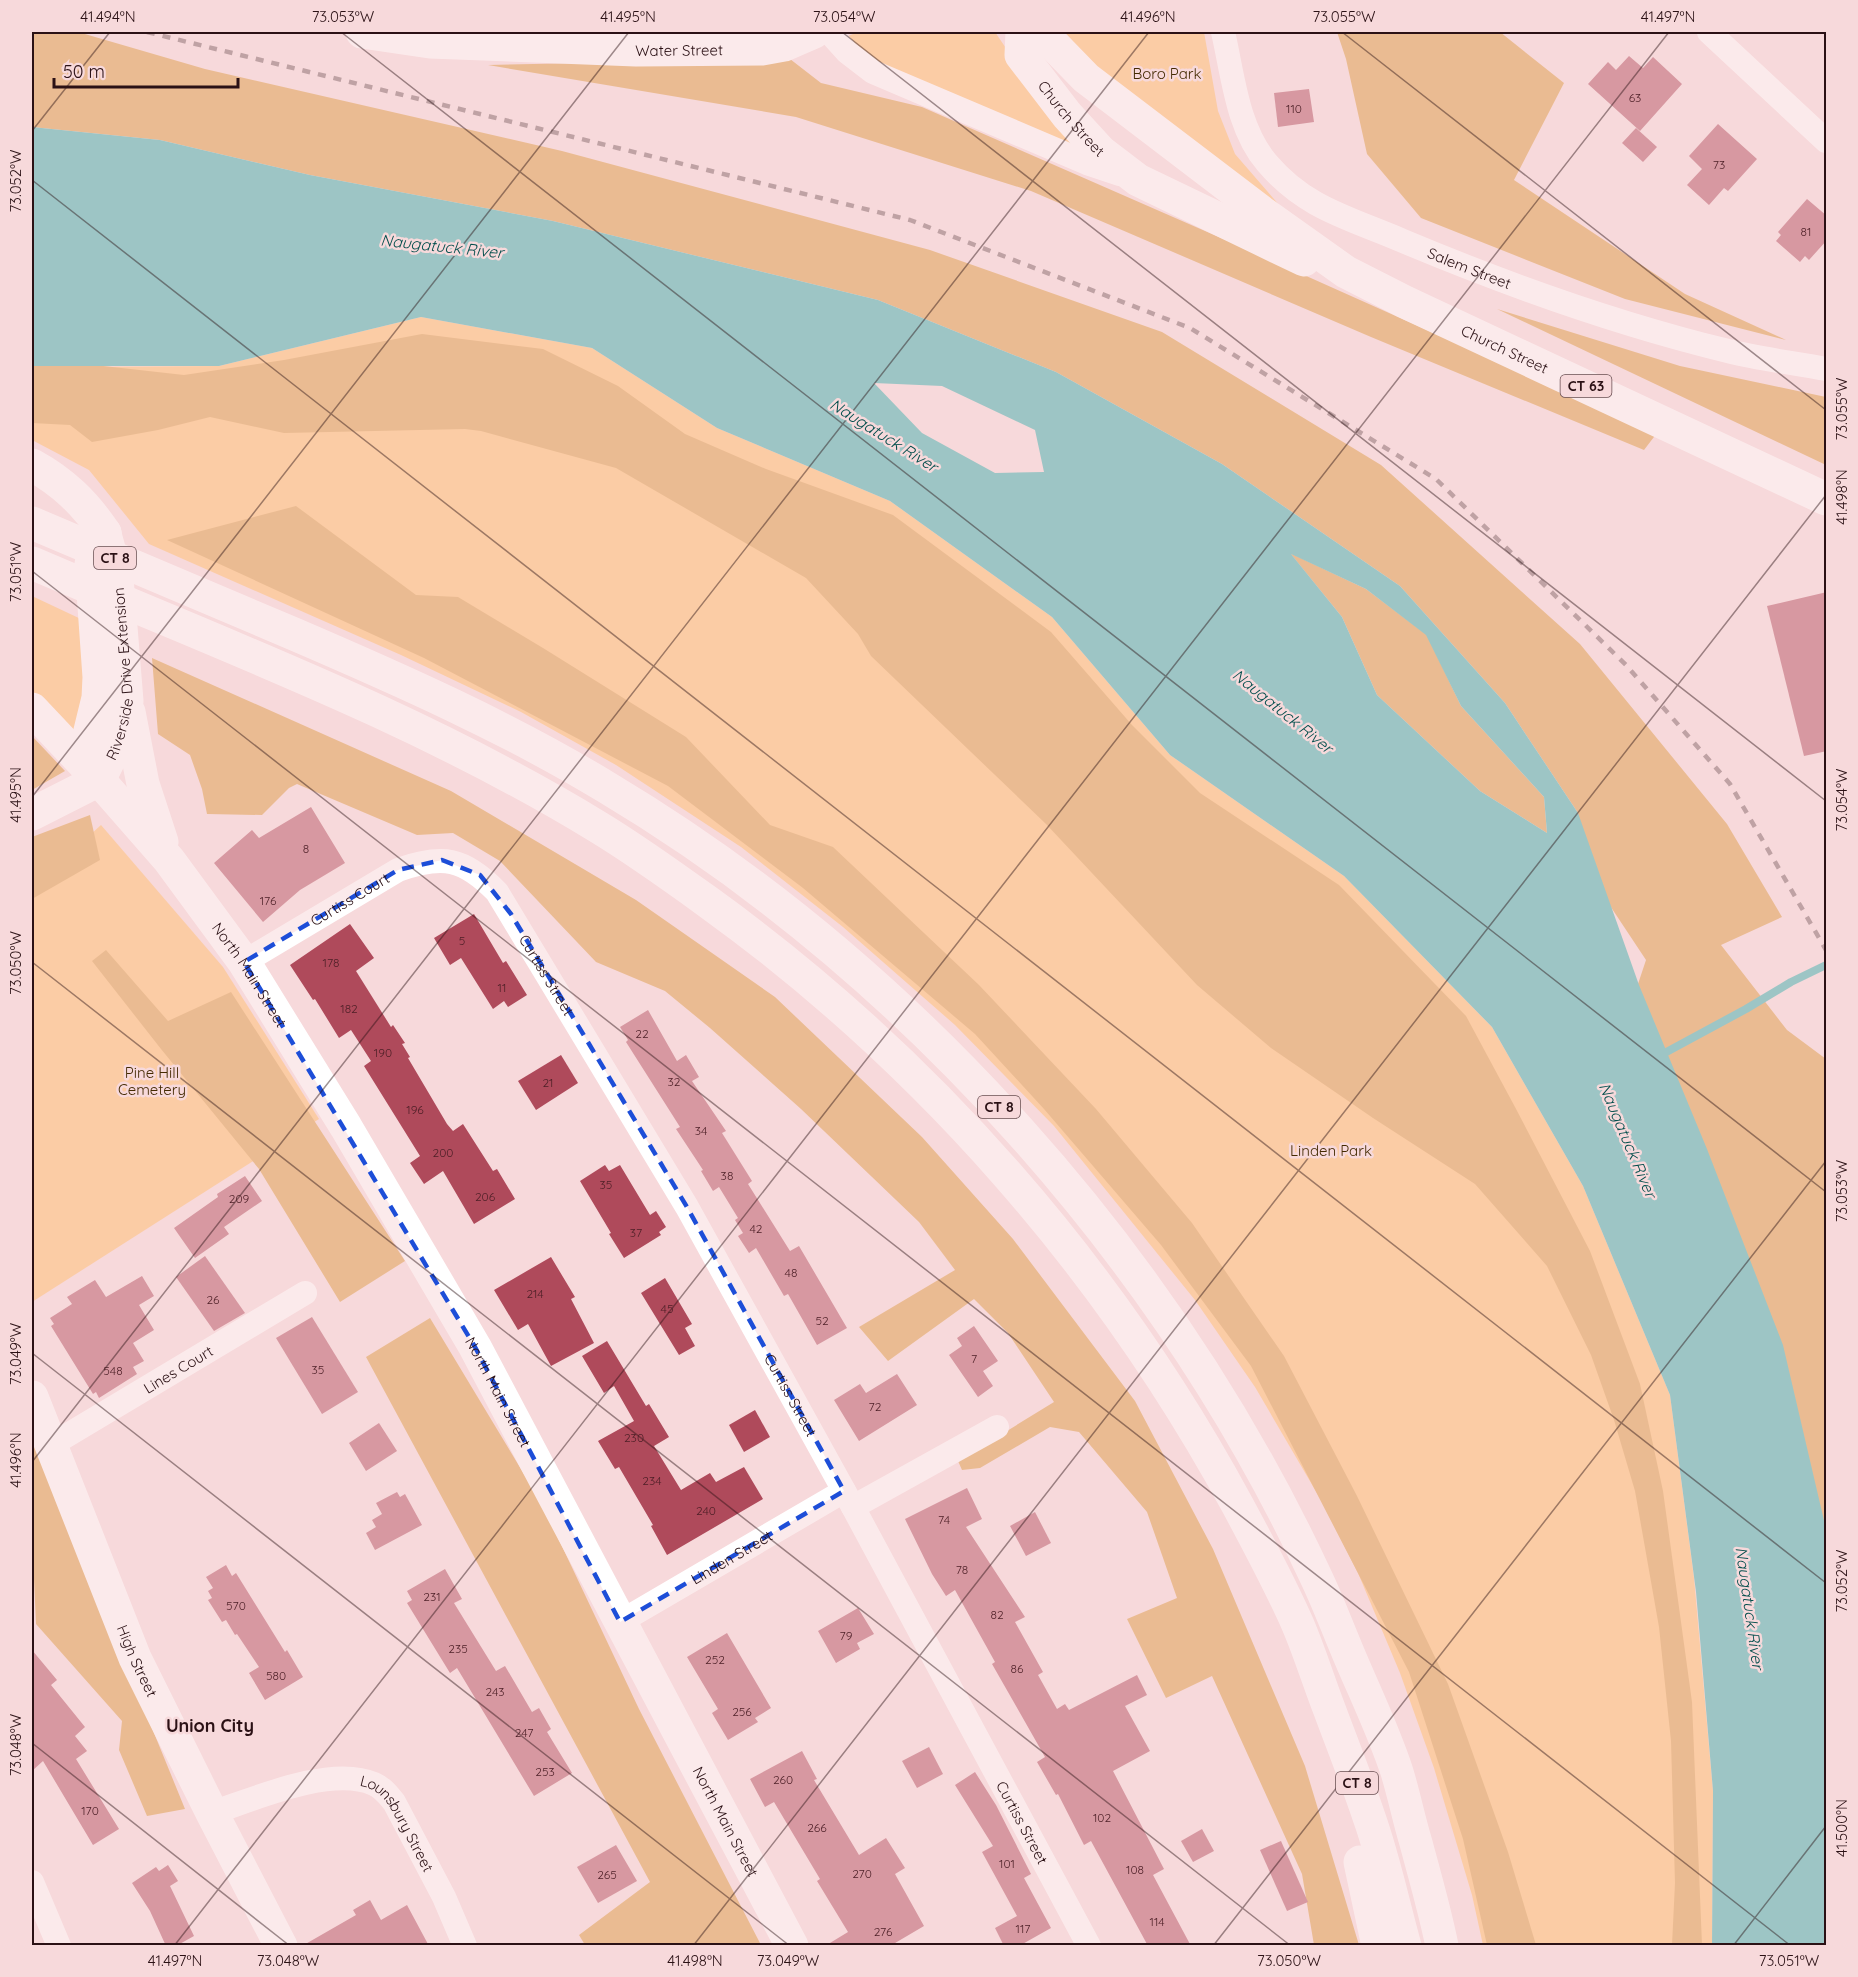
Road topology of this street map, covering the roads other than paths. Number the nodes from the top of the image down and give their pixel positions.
1 (362, 32) edge
2 (814, 32) edge
3 (829, 32) edge
4 (1022, 32) edge
5 (1035, 32) edge
6 (1223, 32) edge
7 (1709, 32) edge
8 (1827, 141) edge
9 (1138, 180) junction
10 (1346, 272) junction
11 (1827, 369) edge
12 (32, 465) edge
13 (1827, 499) edge
14 (32, 523) edge
15 (105, 532) junction
16 (33, 564) edge
17 (127, 701) junction
18 (32, 709) edge
19 (99, 780) junction
20 (32, 814) edge
21 (169, 860) junction
22 (462, 865) joint
23 (244, 962) junction
24 (305, 1293) dead end
25 (32, 1397) edge
26 (997, 1427) dead end
27 (51, 1445) junction
28 (849, 1499) junction
29 (1317, 1577) junction
30 (620, 1622) junction
31 (1298, 1625) junction
32 (212, 1813) junction
33 (32, 1882) edge
34 (59, 1946) edge
35 (281, 1946) edge
36 (465, 1946) edge
37 (792, 1946) edge
38 (1089, 1946) edge
39 (1378, 1946) edge
40 (1404, 1946) edge
41 (1442, 1946) edge
42 (1464, 1946) edge

1 - 2 main road, Water Street
3 - 9 street
4 - 9 main road, Church Street
5 - 10 main road, Church Street / CT 63
6 - 11 street, Salem Street
7 - 8 street
9 - 10 main road, Church Street
10 - 13 main road, Church Street / CT 63
12 - 15 main road
14 - 29 main road, CT 8
15 - 17 main road, Riverside Drive Extension
15 - 19 main road, Riverside Drive Extension
16 - 31 main road, CT 8
17 - 19 main road, Riverside Drive Extension
17 - 21 main road, North Main Street
18 - 19 main road, North Main Street
19 - 20 main road
19 - 21 main road, North Main Street
21 - 23 main road, North Main Street
22 - 23 street, Curtiss Court
22 - 28 street, Curtiss Street
23 - 30 main road, North Main Street
24 - 27 street, Lines Court
25 - 27 main road, High Street
26 - 28 street, Linden Street
27 - 32 main road, High Street
28 - 30 street, Linden Street
28 - 38 street, Curtiss Street
29 - 41 main road, CT 8
29 - 42 main road
30 - 37 main road, North Main Street
31 - 39 main road
31 - 40 main road, CT 8
32 - 35 main road, High Street
32 - 36 street, Lounsbury Street
33 - 34 street

